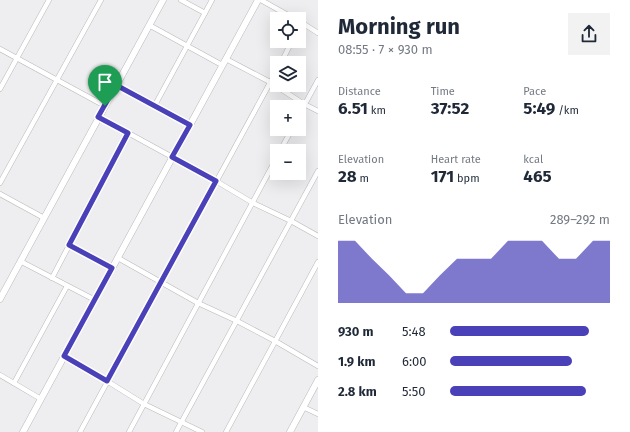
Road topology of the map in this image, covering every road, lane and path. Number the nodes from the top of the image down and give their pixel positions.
1 (49, 0) edge
2 (101, 0) edge
3 (162, 0) edge
4 (181, 0) edge
5 (212, 0) edge
6 (258, 0) edge
7 (261, 0) edge
8 (282, 12) edge
9 (205, 13) junction
10 (149, 25) junction
11 (306, 25) edge
12 (318, 33) edge
13 (187, 46) junction
14 (0, 49) edge
15 (17, 58) junction
16 (224, 62) junction
17 (57, 80) junction
18 (318, 80) edge
19 (270, 82) joint
20 (116, 85) junction
21 (0, 89) edge
22 (285, 92) edge
23 (298, 100) edge
24 (306, 101) edge
25 (155, 105) junction
26 (306, 105) edge
27 (105, 106) junction
28 (318, 111) edge
29 (98, 117) junction
30 (190, 125) junction
31 (128, 133) junction
32 (172, 157) junction
33 (270, 170) edge
34 (318, 171) edge
35 (216, 181) junction
36 (0, 183) edge
37 (0, 194) edge
38 (253, 203) junction
39 (44, 218) junction
40 (291, 221) junction
41 (318, 236) edge
42 (69, 245) junction
43 (118, 258) junction
44 (20, 262) junction
45 (318, 262) edge
46 (112, 268) junction
47 (52, 278) junction
48 (161, 281) junction
49 (68, 286) junction
50 (0, 299) edge
51 (95, 300) junction
52 (198, 303) junction
53 (237, 320) junction
54 (275, 341) junction
55 (64, 356) junction
56 (318, 366) edge
57 (0, 375) edge
58 (318, 380) edge
59 (107, 381) junction
60 (14, 383) junction
61 (41, 399) junction
62 (144, 404) junction
63 (303, 406) junction
64 (318, 414) edge
65 (182, 422) junction
66 (23, 432) edge
67 (80, 432) edge
68 (129, 432) edge
69 (176, 432) edge
70 (202, 432) edge
71 (226, 432) edge
72 (290, 432) edge

1 - 15 street
2 - 17 street
3 - 10 street
4 - 9 street
5 - 9 street
6 - 16 street
7 - 8 street
9 - 13 street
10 - 13 street
10 - 20 street
11 - 12 street
13 - 16 street
13 - 25 street
14 - 15 street
15 - 17 street
15 - 21 street
16 - 19 street
16 - 30 street
17 - 27 street
17 - 36 street
18 - 24 street
19 - 35 street
20 - 25 street
20 - 27 street
22 - 23 street
25 - 30 street
26 - 28 street
27 - 29 street
29 - 31 street
29 - 39 street
30 - 32 street
31 - 32 street
31 - 42 street
32 - 35 street
32 - 43 street
33 - 38 street
34 - 40 street
35 - 38 street
35 - 48 street
37 - 39 street
38 - 40 street
38 - 52 street
39 - 44 street
40 - 41 street
40 - 53 street
42 - 46 street
42 - 47 street
43 - 46 street
43 - 48 street
44 - 47 street
44 - 50 street
45 - 54 street
46 - 51 street
47 - 49 street
48 - 52 street
48 - 59 street
49 - 51 street
49 - 60 street
51 - 55 street
52 - 53 street
52 - 62 street
53 - 54 street
53 - 65 street
54 - 56 street
54 - 71 street
55 - 59 street
55 - 61 street
57 - 60 street
58 - 63 street
59 - 62 street
59 - 67 street
60 - 61 street
61 - 66 street
62 - 65 street
62 - 68 street
63 - 64 street
63 - 72 street
65 - 69 street
65 - 70 street

